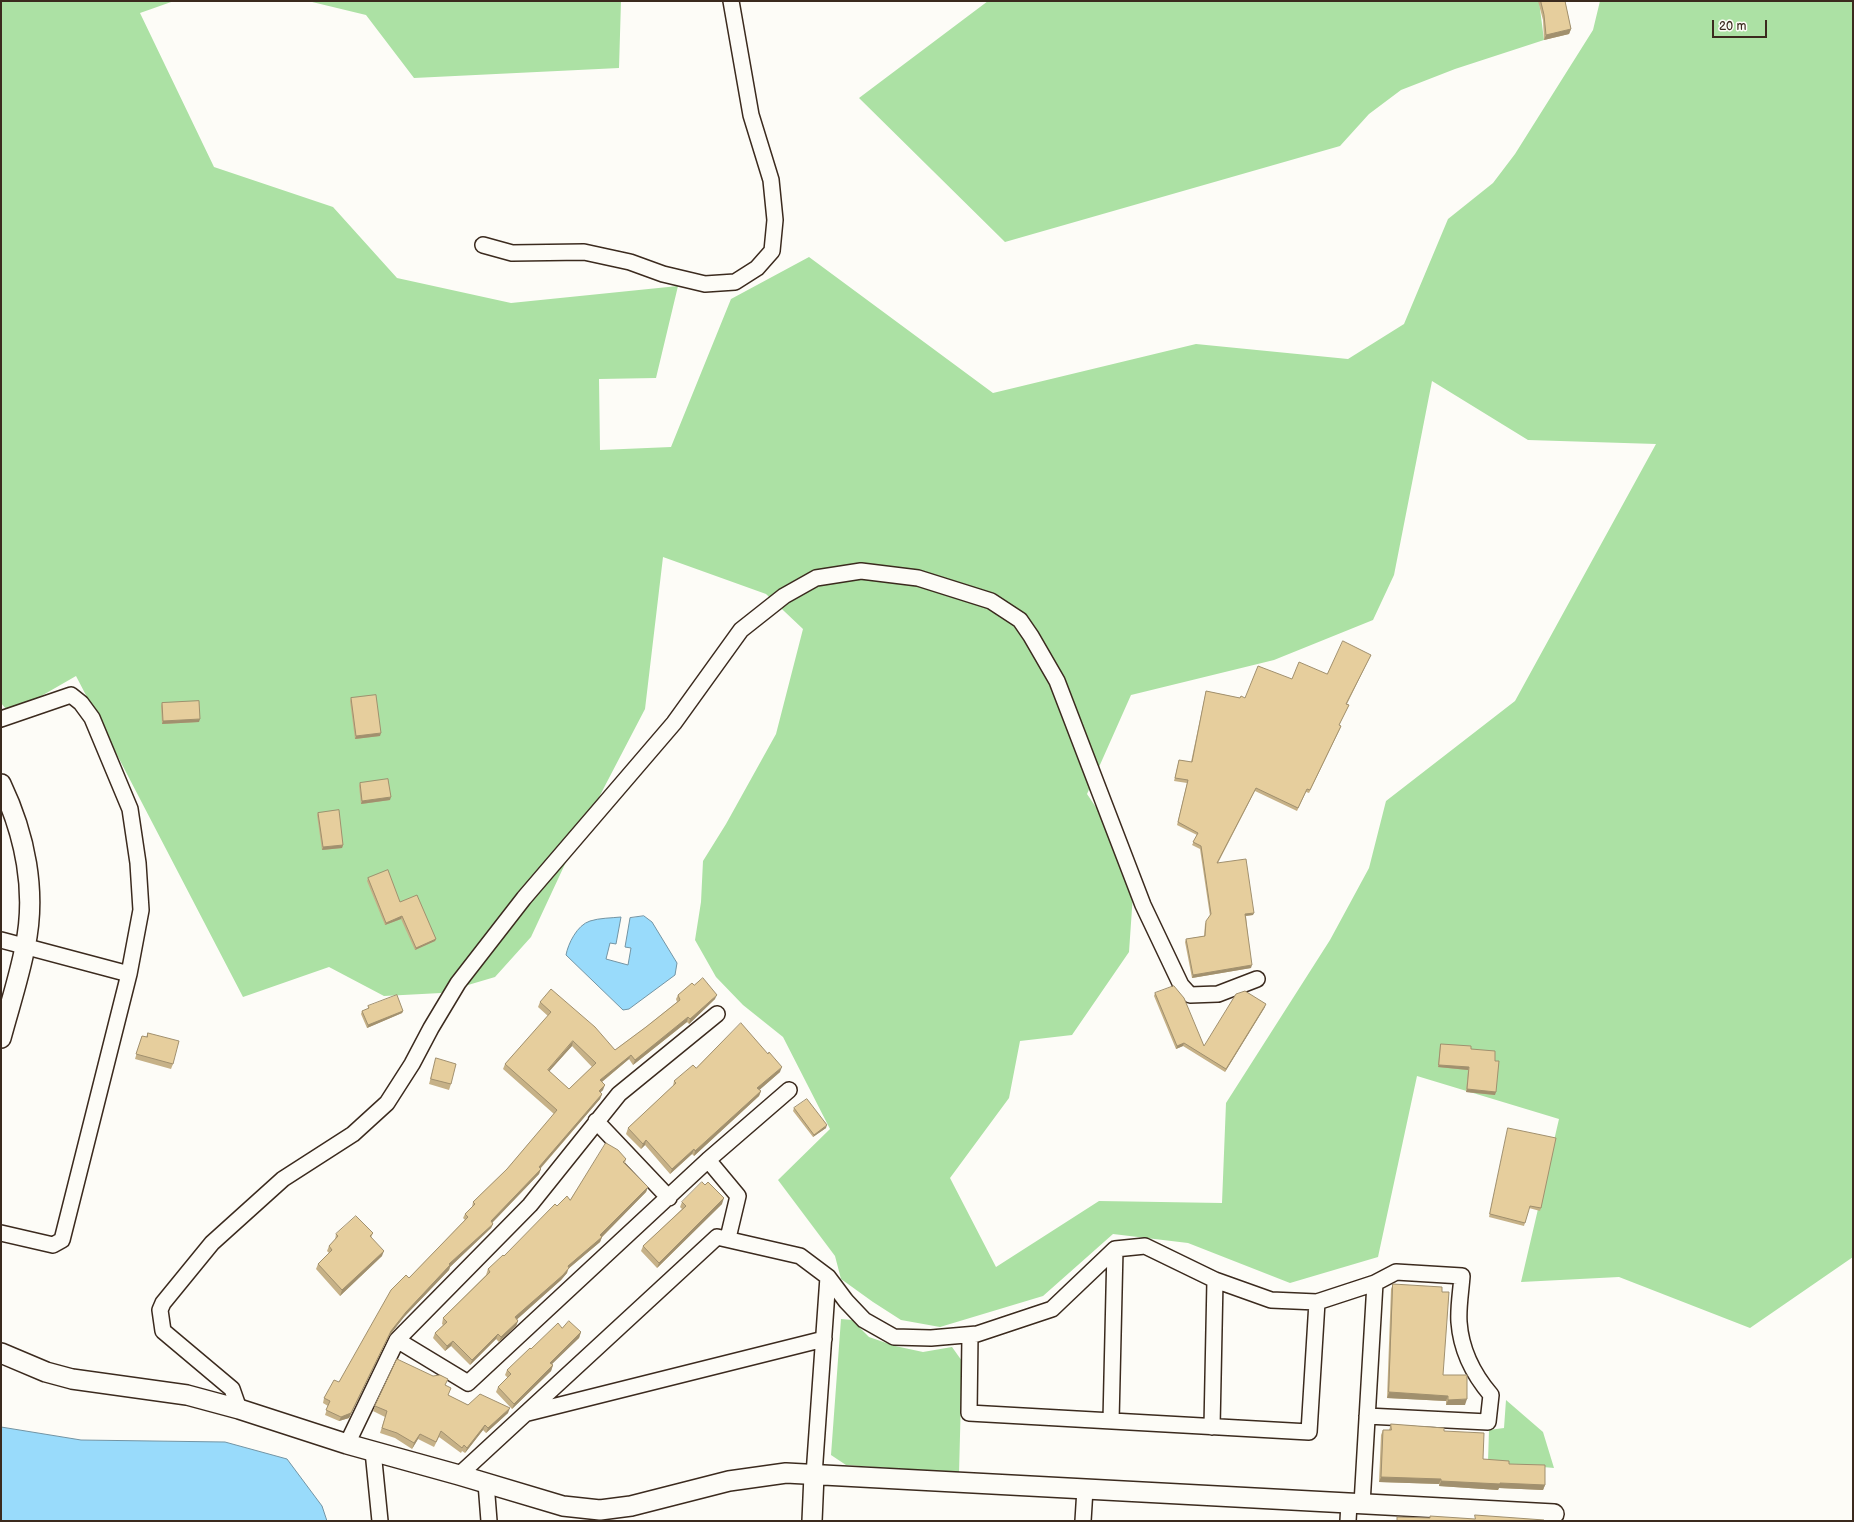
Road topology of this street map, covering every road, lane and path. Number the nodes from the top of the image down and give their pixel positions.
1 (731, 1) edge
2 (483, 246) dead end
3 (1, 719) edge
4 (1, 784) edge
5 (1, 940) edge
6 (25, 946) junction
7 (129, 974) junction
8 (1257, 979) dead end
9 (717, 1014) dead end
10 (1, 1038) edge
11 (789, 1090) dead end
12 (596, 1121) junction
13 (708, 1160) junction
14 (669, 1198) junction
15 (1, 1232) edge
16 (728, 1238) junction
17 (1115, 1249) junction
18 (828, 1277) junction
19 (1216, 1280) junction
20 (1375, 1283) junction
21 (1318, 1302) junction
22 (970, 1335) junction
23 (824, 1339) junction
24 (397, 1340) junction
25 (1, 1353) edge
26 (239, 1409) junction
27 (525, 1413) junction
28 (1368, 1416) junction
29 (1111, 1421) junction
30 (1212, 1427) junction
31 (347, 1444) junction
32 (373, 1451) junction
33 (459, 1475) junction
34 (814, 1475) junction
35 (486, 1483) junction
36 (1085, 1489) junction
37 (1353, 1509) edge
38 (1469, 1515) edge
39 (601, 1516) edge
40 (1555, 1517) edge
41 (380, 1521) edge
42 (488, 1521) edge
43 (812, 1521) edge
44 (1083, 1521) edge

1 - 2 street
3 - 7 street
4 - 6 street
5 - 6 street
6 - 7 street
6 - 10 street
7 - 15 street
8 - 26 street
9 - 12 street
11 - 13 street
12 - 14 street
12 - 24 street
13 - 14 street
13 - 16 street
14 - 24 street
16 - 18 street
16 - 27 street
17 - 19 street
17 - 22 street
17 - 29 street
18 - 22 street
18 - 23 street
19 - 21 street
19 - 30 street
20 - 21 street
20 - 28 street
20 - 28 street
21 - 30 street
22 - 29 street
23 - 27 street
23 - 34 street
24 - 31 street
25 - 26 street
26 - 31 street
27 - 33 street
28 - 37 street
29 - 30 street
31 - 32 street
32 - 33 street
32 - 41 street
33 - 35 street
34 - 36 street
34 - 39 street
34 - 43 street
35 - 39 street
35 - 42 street
36 - 37 street
36 - 44 street
37 - 38 street
38 - 40 street

